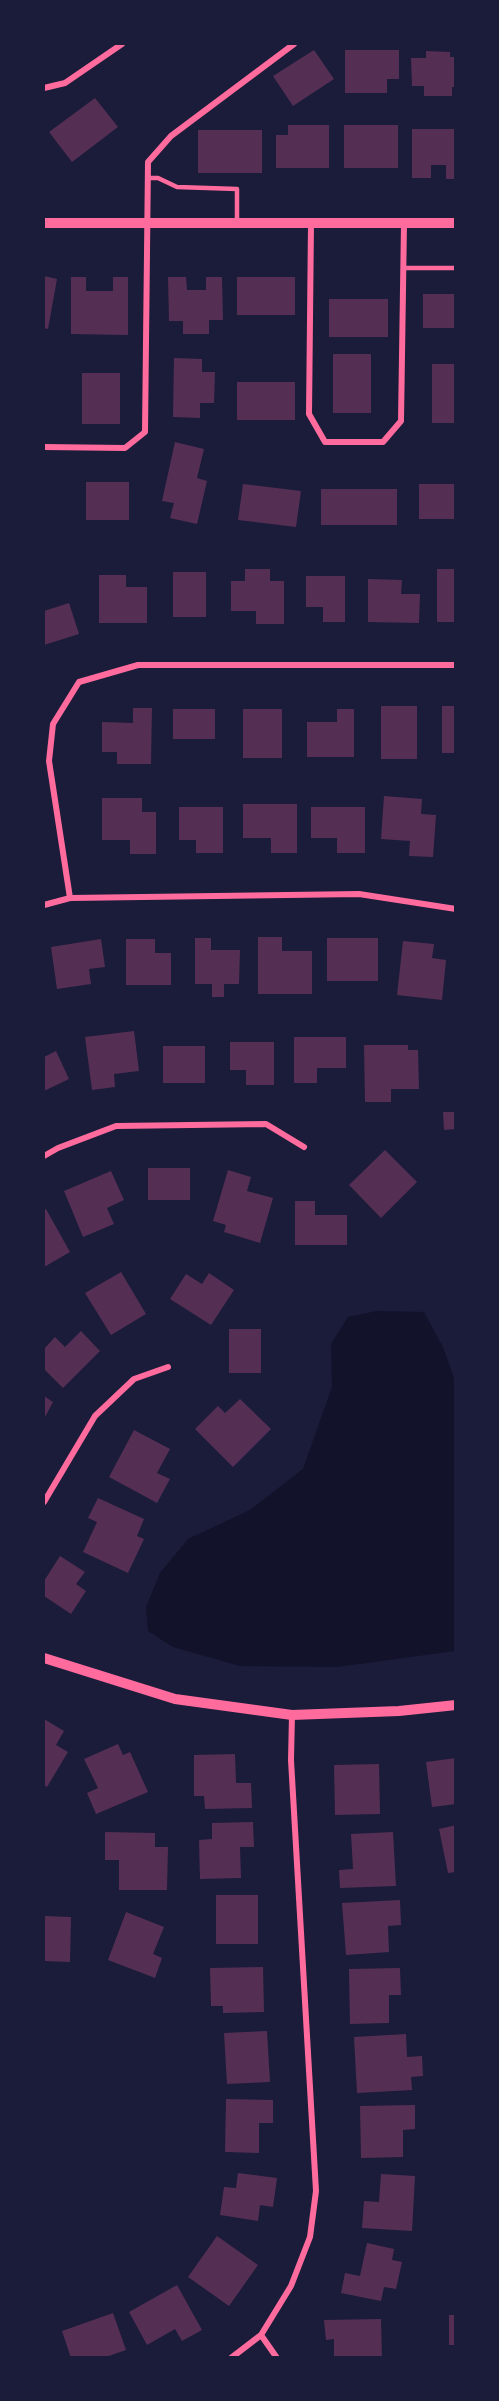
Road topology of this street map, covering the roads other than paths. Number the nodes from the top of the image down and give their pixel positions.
1 (122, 44) edge
2 (294, 44) edge
3 (44, 88) edge
4 (148, 178) junction
5 (44, 223) edge
6 (237, 223) junction
7 (311, 223) junction
8 (404, 223) junction
9 (147, 224) junction
10 (456, 224) edge
11 (403, 268) junction
12 (456, 268) edge
13 (44, 447) edge
14 (456, 665) edge
15 (70, 898) junction
16 (44, 905) edge
17 (456, 909) edge
18 (304, 1147) dead end
19 (44, 1156) edge
20 (168, 1367) dead end
21 (44, 1502) edge
22 (44, 1658) edge
23 (456, 1705) edge
24 (292, 1715) junction
25 (261, 2335) junction
26 (231, 2358) edge
27 (277, 2358) edge

1 - 3 street
2 - 4 street
4 - 6 lane
4 - 9 street
5 - 9 street
6 - 7 street
6 - 9 street
7 - 8 street
7 - 11 street
8 - 10 street
8 - 11 street
9 - 13 street
11 - 12 lane
14 - 15 street
15 - 16 street
15 - 17 street
18 - 19 street
20 - 21 street
22 - 24 street
23 - 24 street
24 - 25 street
25 - 26 street
25 - 27 street

